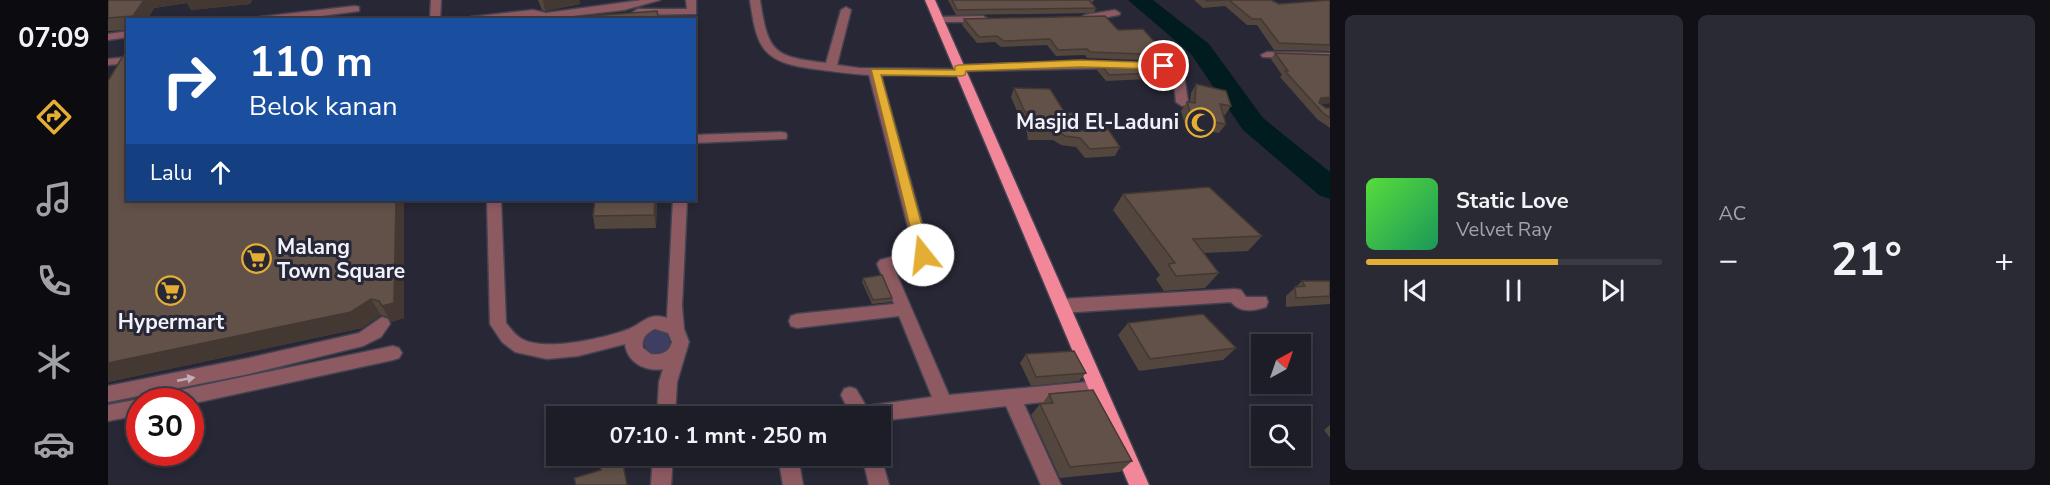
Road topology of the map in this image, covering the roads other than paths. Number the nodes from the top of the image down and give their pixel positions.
1 (436, 0) edge
2 (528, 0) edge
3 (655, 0) edge
4 (691, 0) edge
5 (755, 0) edge
6 (930, 0) edge
7 (356, 4) edge
8 (846, 10) dead end
9 (573, 12) junction
10 (1115, 13) dead end
11 (540, 16) edge
12 (272, 18) edge
13 (435, 18) edge
14 (506, 18) edge
15 (996, 19) edge
16 (1071, 19) edge
17 (938, 20) junction
18 (126, 34) edge
19 (108, 36) edge
20 (1267, 55) dead end
21 (1330, 56) edge
22 (126, 60) edge
23 (108, 62) edge
24 (830, 68) junction
25 (126, 69) edge
26 (960, 70) junction
27 (874, 71) junction
28 (111, 76) edge
29 (1182, 102) dead end
30 (781, 136) dead end
31 (696, 140) edge
32 (494, 201) edge
33 (680, 201) edge
34 (1260, 302) dead end
35 (674, 306) junction
36 (1062, 306) junction
37 (905, 309) junction
38 (797, 321) dead end
39 (655, 322) junction
40 (382, 324) edge
41 (676, 330) junction
42 (636, 334) junction
43 (611, 340) junction
44 (393, 353) dead end
45 (675, 355) junction
46 (641, 357) junction
47 (268, 361) junction
48 (267, 380) junction
49 (668, 382) junction
50 (1096, 390) junction
51 (204, 393) edge
52 (108, 394) edge
53 (850, 394) dead end
54 (1011, 397) junction
55 (944, 404) junction
56 (667, 406) edge
57 (857, 406) edge
58 (126, 409) edge
59 (891, 412) edge
60 (108, 413) edge
61 (662, 466) edge
62 (790, 466) edge
63 (874, 466) edge
64 (661, 485) edge
65 (793, 485) edge
66 (879, 485) edge
67 (1051, 485) edge
68 (1139, 485) edge

1 - 13 street
2 - 11 street
3 - 9 street
4 - 9 street
5 - 24 street
6 - 17 main road
7 - 12 street
8 - 24 street
9 - 11 street
10 - 16 street
11 - 14 street
15 - 17 street
17 - 26 main road
18 - 19 street
20 - 21 street
22 - 23 street
24 - 27 street
25 - 28 street
26 - 27 street
26 - 29 street
26 - 36 main road
27 - 37 street
30 - 31 street
32 - 43 street
33 - 35 street
34 - 36 street
35 - 39 street
35 - 41 street
36 - 50 main road
37 - 38 street
37 - 55 street
39 - 41 street
39 - 42 street
40 - 47 street
41 - 45 street
42 - 43 street
42 - 46 street
43 - 46 street
44 - 48 street
45 - 46 street
45 - 49 street
46 - 49 street
47 - 48 street
52 -> 47 street
48 - 51 street
49 - 56 street
50 - 54 street
50 - 68 main road
53 - 57 street
54 - 55 street
54 - 67 street
55 - 59 street
58 - 60 street
61 - 64 street
62 - 65 street
63 - 66 street

